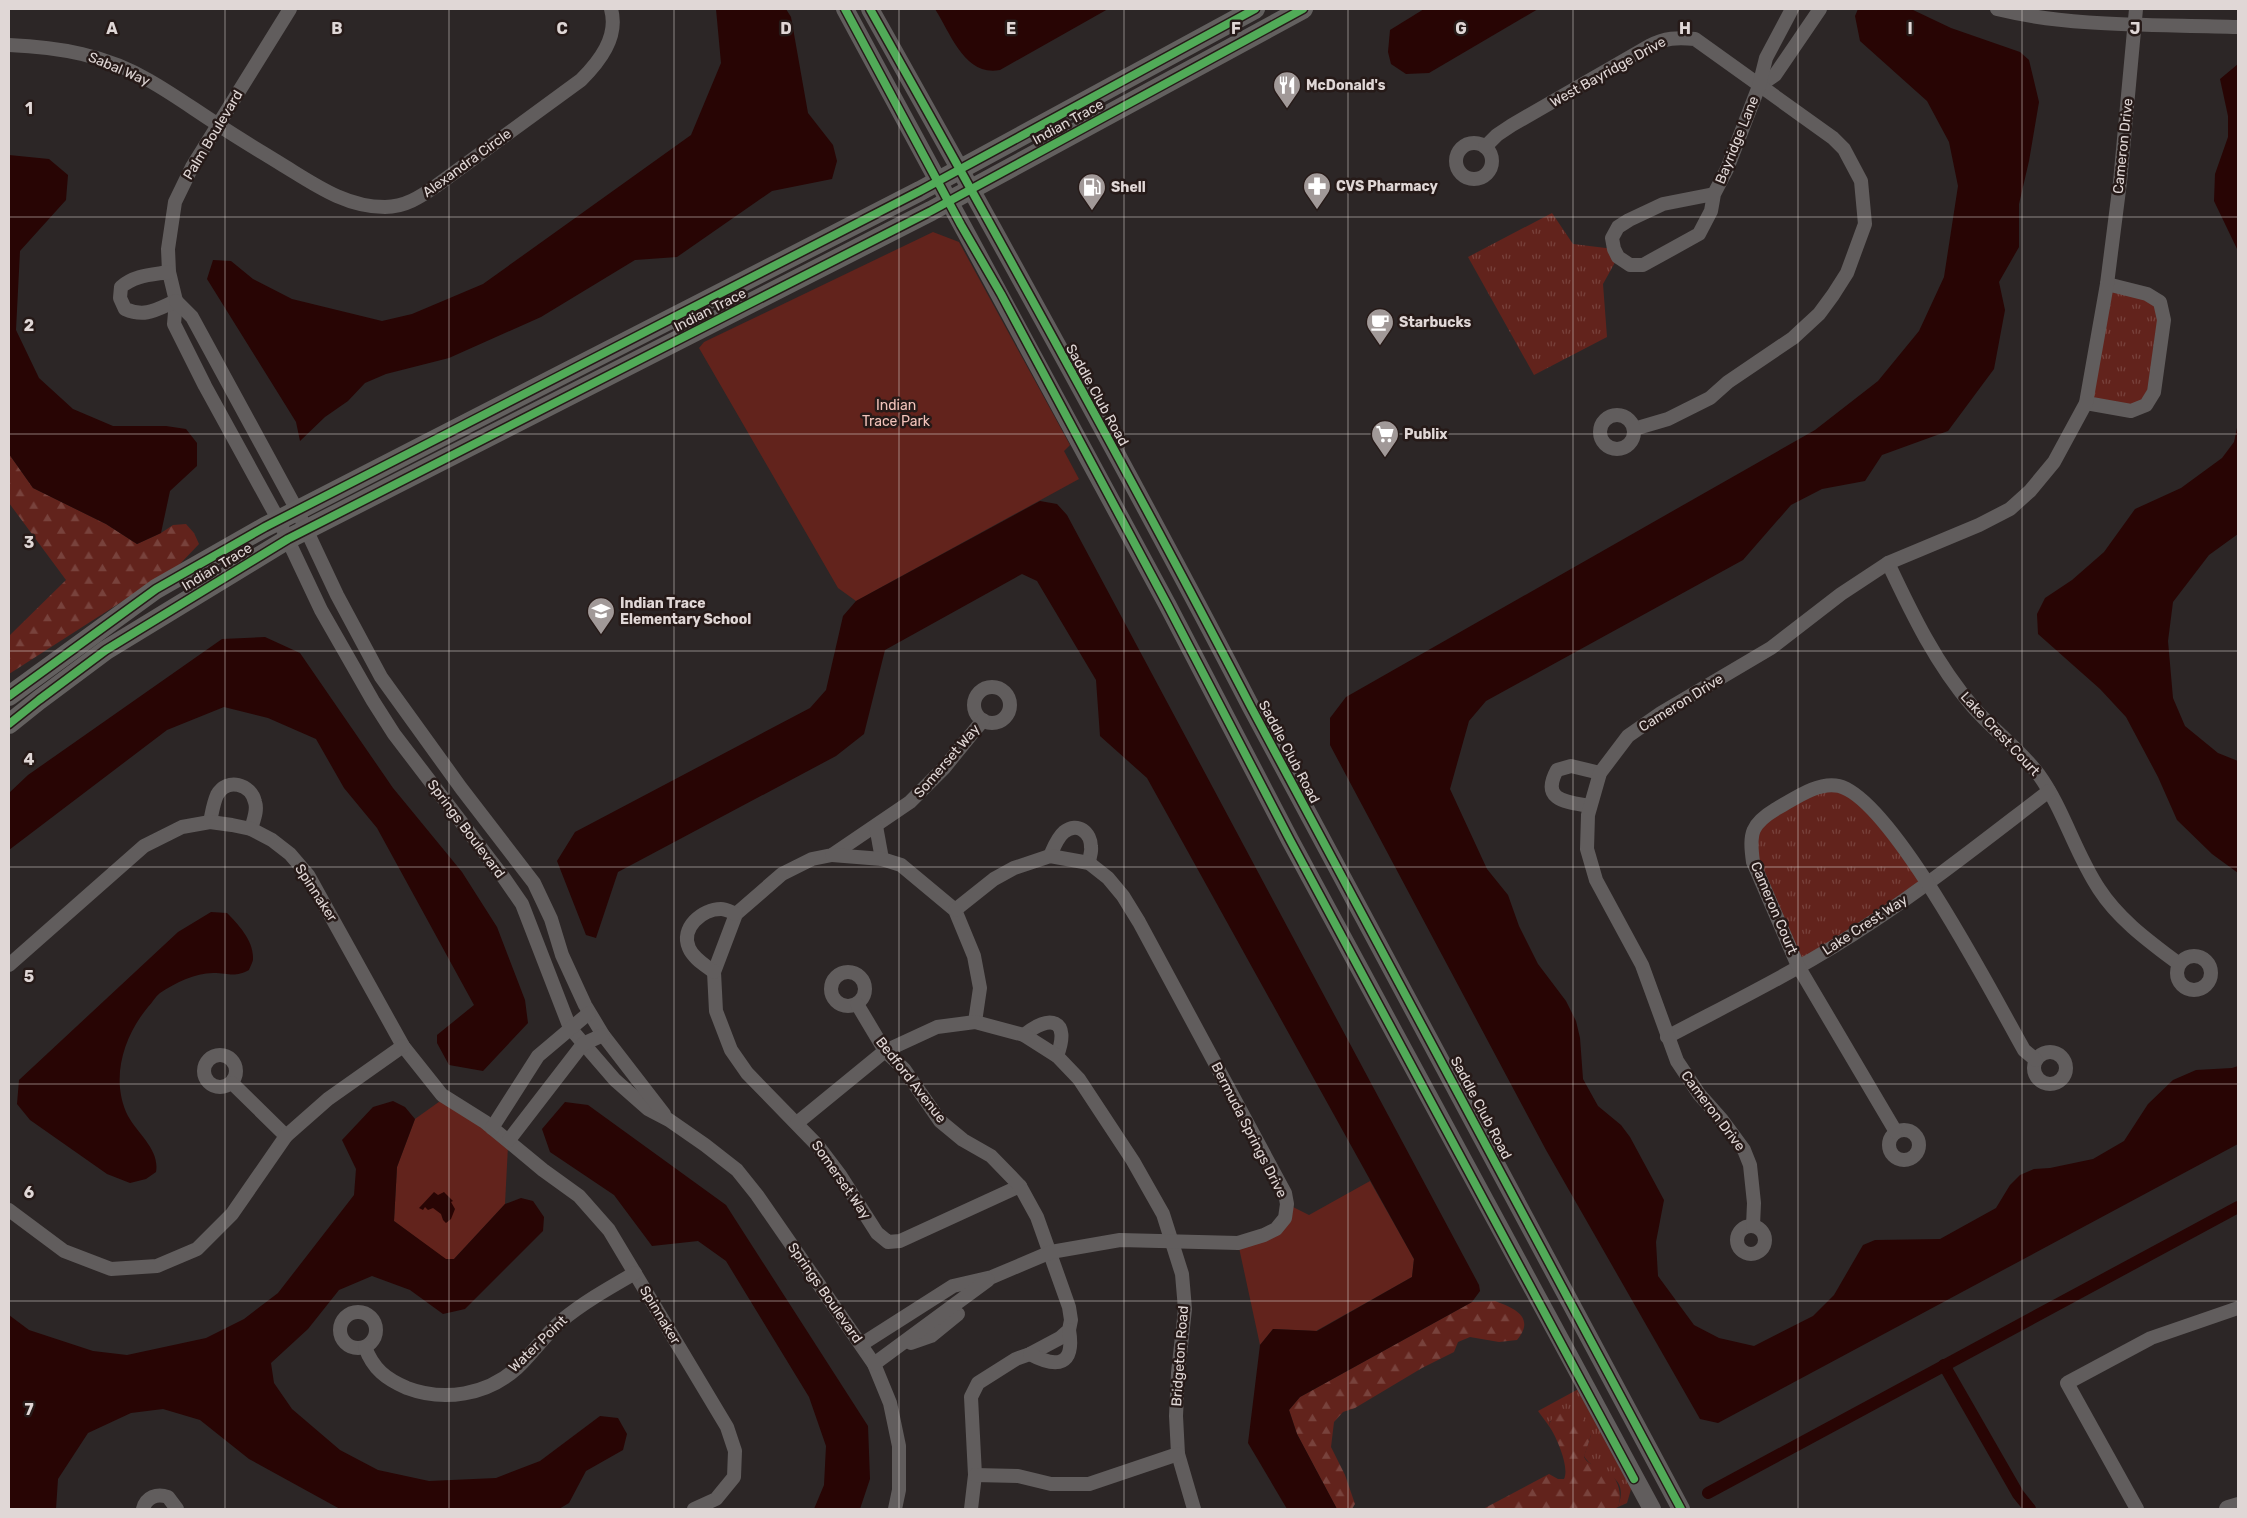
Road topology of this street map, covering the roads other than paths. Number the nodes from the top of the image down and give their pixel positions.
1 (290, 9) edge
2 (611, 9) edge
3 (845, 9) edge
4 (870, 9) edge
5 (1255, 9) edge
6 (1304, 9) edge
7 (1792, 9) edge
8 (1820, 9) edge
9 (1997, 9) edge
10 (2136, 9) edge
11 (2134, 23) junction
12 (2238, 27) edge
13 (9, 45) edge
14 (1759, 86) junction
15 (218, 126) junction
16 (1485, 147) dead end
17 (960, 169) junction
18 (937, 182) junction
19 (971, 190) junction
20 (1714, 194) junction
21 (948, 202) junction
22 (169, 272) junction
23 (2107, 284) junction
24 (176, 301) junction
25 (223, 376) junction
26 (205, 386) junction
27 (2086, 403) junction
28 (1634, 429) dead end
29 (296, 510) junction
30 (278, 519) junction
31 (306, 529) junction
32 (288, 539) junction
33 (1888, 563) junction
34 (9, 696) edge
35 (983, 720) dead end
36 (9, 724) edge
37 (1600, 773) junction
38 (2049, 791) junction
39 (1590, 806) junction
40 (210, 822) junction
41 (876, 826) junction
42 (251, 829) junction
43 (832, 855) junction
44 (1050, 856) junction
45 (882, 859) junction
46 (1089, 863) junction
47 (1928, 883) junction
48 (955, 910) junction
49 (736, 914) junction
50 (2179, 964) dead end
51 (9, 965) edge
52 (1798, 966) junction
53 (714, 972) junction
54 (857, 1004) dead end
55 (589, 1013) junction
56 (975, 1022) junction
57 (570, 1028) junction
58 (603, 1035) junction
59 (1024, 1035) junction
60 (1667, 1037) junction
61 (583, 1044) junction
62 (403, 1046) junction
63 (885, 1050) junction
64 (1057, 1056) junction
65 (2036, 1060) dead end
66 (232, 1083) dead end
67 (669, 1120) junction
68 (797, 1123) junction
69 (489, 1125) junction
70 (1896, 1132) dead end
71 (286, 1136) junction
72 (508, 1140) junction
73 (1020, 1186) junction
74 (9, 1210) edge
75 (1752, 1226) dead end
76 (1172, 1241) junction
77 (1051, 1252) junction
78 (634, 1273) junction
79 (992, 1277) junction
80 (2238, 1308) edge
81 (1069, 1330) junction
82 (862, 1344) junction
83 (365, 1347) dead end
84 (1030, 1354) junction
85 (874, 1364) junction
86 (1178, 1454) junction
87 (975, 1475) junction
88 (2238, 1506) edge
89 (143, 1509) edge
90 (178, 1509) edge
91 (694, 1509) edge
92 (895, 1509) edge
93 (971, 1509) edge
94 (1194, 1509) edge
95 (1652, 1509) edge
96 (1680, 1509) edge
97 (2137, 1509) edge
98 (2228, 1509) edge

1 - 15 street, Palm Boulevard
2 - 15 street, Alexandra Circle
3 - 18 street
4 - 17 street, Saddle Club Road
5 - 17 main road, Indian Trace
6 - 19 main road, Indian Trace
7 - 14 street, Bayridge Lane
8 - 14 street, Bayridge Lane
9 - 11 street
10 - 11 street, Cameron Drive
11 - 12 street
11 - 23 street, Cameron Drive
13 - 15 street, Sabal Way
14 - 16 street, West Bayridge Drive
14 - 20 street, Bayridge Lane
14 - 28 street, West Bayridge Drive
15 - 22 street, Palm Boulevard
17 - 18 main road, Indian Trace
17 - 19 street, Saddle Club Road
18 - 21 street
18 - 29 main road, Indian Trace
19 - 21 main road, Indian Trace
19 - 96 street, Saddle Club Road
20 - 20 street, Bayridge Lane
21 - 31 main road, Indian Trace
21 - 95 street
22 - 24 street, Palm Boulevard
22 - 24 street
23 - 27 street, Cameron Drive
23 - 27 street
24 - 25 street, Palm Boulevard
24 - 26 street, Palm Boulevard
25 - 26 street
25 - 29 street, Palm Boulevard
26 - 30 street, Palm Boulevard
27 - 33 street, Cameron Drive
29 - 30 main road, Indian Trace
29 - 31 street, Springs Boulevard
30 - 32 street, Springs Boulevard
30 - 34 main road, Indian Trace
31 - 32 main road, Indian Trace
31 - 55 street, Springs Boulevard
32 - 36 main road, Indian Trace
32 - 57 street, Springs Boulevard
33 - 37 street, Cameron Drive
33 - 38 street, Lake Crest Court
35 - 41 street, Somerset Way
37 - 39 street, Cameron Drive
37 - 39 street
38 - 47 street, Lake Crest Way
38 - 50 street, Lake Crest Court
39 - 60 street, Cameron Drive
40 - 42 street, Spinnaker
40 - 42 street
40 - 51 street, Spinnaker
41 - 43 street, Somerset Way
41 - 45 street
42 - 62 street, Spinnaker
43 - 45 street
43 - 49 street, Somerset Way
44 - 46 street, Bermuda Springs Drive
44 - 46 street
44 - 48 street, Bermuda Springs Drive
45 - 48 street
46 - 76 street, Bermuda Springs Drive
47 - 52 street, Lake Crest Way
47 - 52 street, Cameron Court
47 - 65 street, Cameron Court
48 - 56 street
49 - 53 street, Somerset Way
49 - 53 street
52 - 60 street, Lake Crest Way
52 - 70 street, Cameron Court
53 - 68 street, Somerset Way
54 - 63 street, Bedford Avenue
55 - 57 street
55 - 58 street, Springs Boulevard
56 - 59 street, Bridgeton Road
56 - 63 street, Bridgeton Road
57 - 61 street, Springs Boulevard
57 - 69 street
58 - 61 street
58 - 67 street, Springs Boulevard
59 - 64 street, Bridgeton Road
59 - 64 street
60 - 75 street, Cameron Drive
61 - 67 street, Springs Boulevard
61 - 72 street
62 - 69 street, Spinnaker
62 - 71 street
63 - 68 street, Bridgeton Road
63 - 73 street, Bedford Avenue
64 - 76 street, Bridgeton Road
66 - 71 street
67 - 82 street, Springs Boulevard
68 - 73 street, Somerset Way
69 - 72 street, Spinnaker
71 - 74 street
72 - 78 street, Spinnaker
73 - 77 street, Bedford Avenue
76 - 77 street, Bermuda Springs Drive
76 - 86 street, Bridgeton Road
77 - 79 street, Bermuda Springs Drive
77 - 81 street, Bedford Avenue
78 - 83 street, Water Point
78 - 91 street, Spinnaker
79 - 82 street, Bermuda Springs Drive
79 - 85 street, Bermuda Springs Drive
80 - 97 street
81 - 84 street
81 - 84 street, Bedford Avenue
82 - 85 street, Springs Boulevard
84 - 87 street
85 - 92 street, Springs Boulevard
86 - 87 street
86 - 94 street, Bridgeton Road
87 - 93 street
88 - 98 street
89 - 90 street

